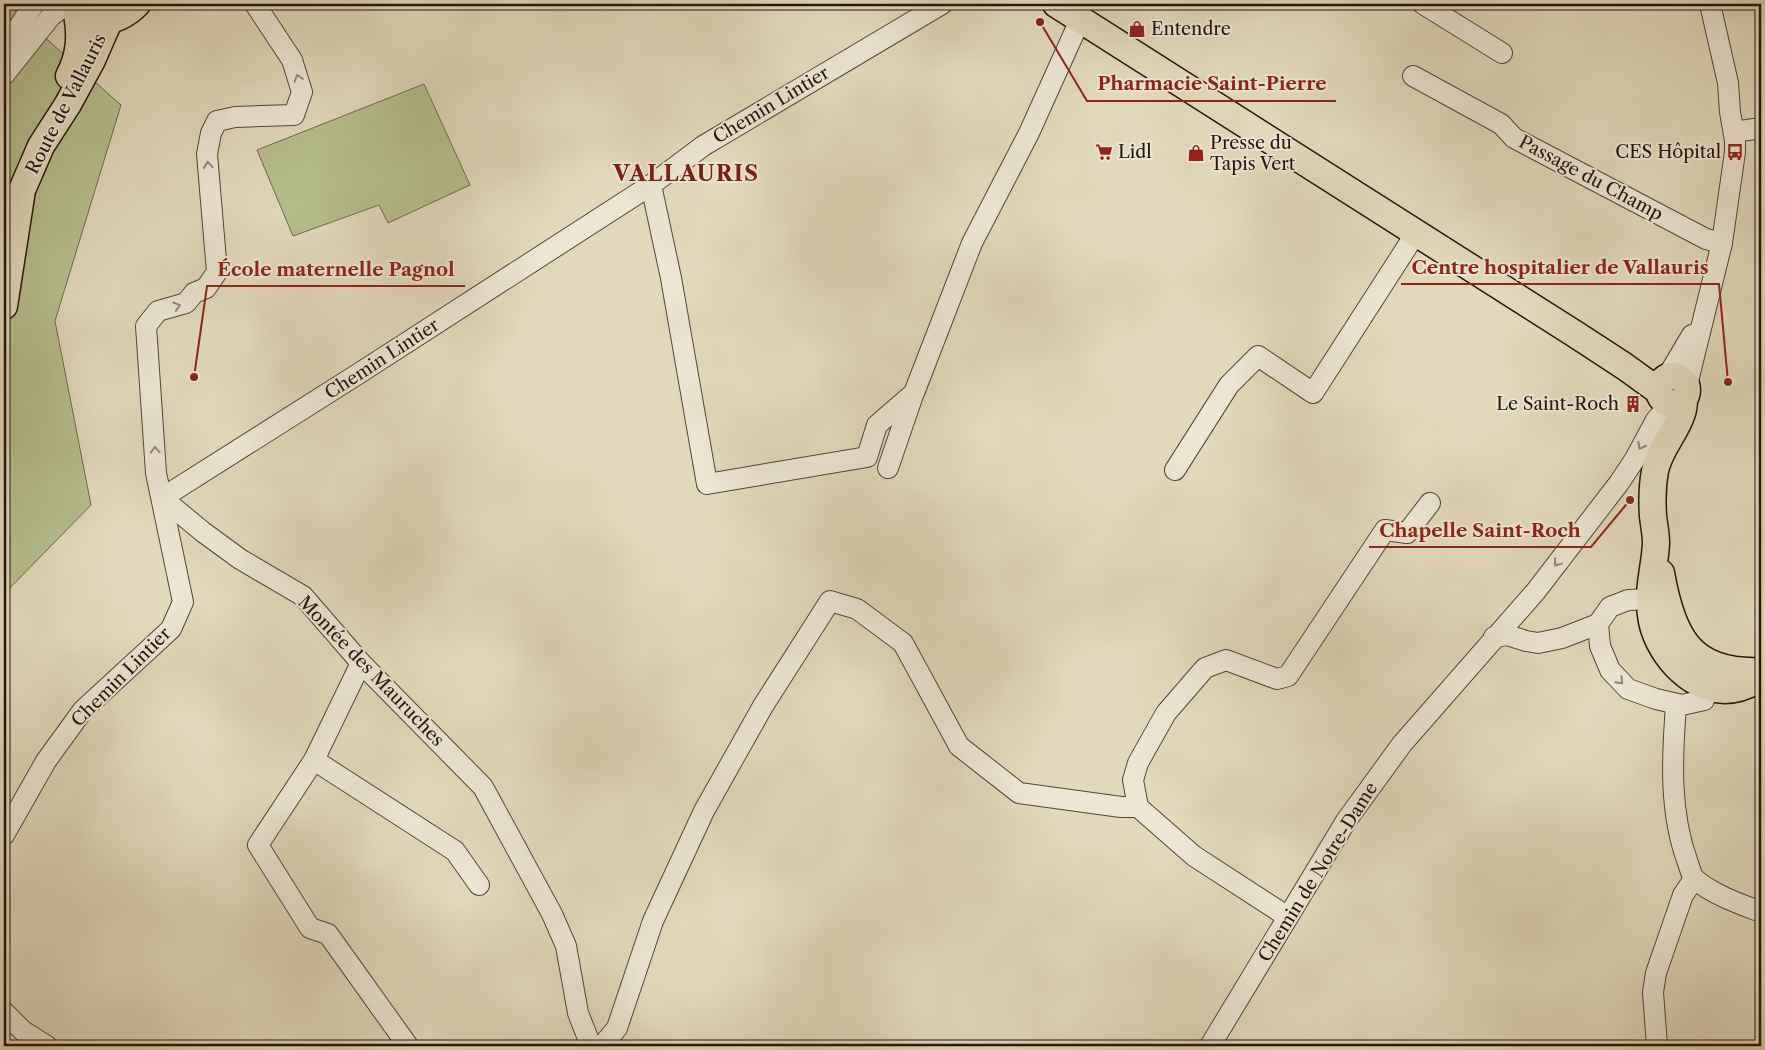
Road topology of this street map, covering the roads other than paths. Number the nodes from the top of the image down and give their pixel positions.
1 (34, 4) edge
2 (137, 4) edge
3 (255, 4) edge
4 (942, 4) edge
5 (1056, 4) edge
6 (1423, 4) edge
7 (1698, 4) edge
8 (1710, 4) edge
9 (70, 7) edge
10 (1080, 20) junction
11 (109, 21) junction
12 (4, 49) edge
13 (1502, 53) dead end
14 (4, 75) edge
15 (1413, 76) dead end
16 (1730, 112) junction
17 (1761, 128) edge
18 (1734, 132) junction
19 (651, 185) junction
20 (4, 198) edge
21 (1416, 233) junction
22 (1722, 243) junction
23 (4, 306) edge
24 (1670, 392) junction
25 (914, 393) junction
26 (888, 468) dead end
27 (1175, 470) dead end
28 (162, 498) junction
29 (1430, 503) dead end
30 (1656, 543) junction
31 (1649, 599) junction
32 (1598, 624) junction
33 (1494, 637) junction
34 (1562, 638) junction
35 (1600, 646) junction
36 (361, 663) junction
37 (1761, 671) edge
38 (1704, 677) junction
39 (1761, 678) edge
40 (1676, 704) junction
41 (314, 760) junction
42 (1138, 807) junction
43 (4, 835) edge
44 (1694, 879) junction
45 (479, 885) dead end
46 (1761, 912) edge
47 (1288, 916) junction
48 (4, 1012) edge
49 (47, 1046) edge
50 (408, 1046) edge
51 (591, 1046) edge
52 (602, 1046) edge
53 (1210, 1046) edge
54 (1657, 1046) edge

1 - 12 street
2 - 11 main road
28 -> 3 street
4 - 19 street, Chemin Lintier
5 - 10 main road
6 - 13 street
7 - 16 street
8 - 16 street
9 - 11 main road
9 - 14 street
9 - 20 main road, Route de Vallauris
10 - 21 main road
10 - 25 street
11 - 23 main road, Route de Vallauris
15 - 22 street, Passage du Champ
16 - 18 street
17 - 18 street
18 - 22 street
19 - 25 street
19 - 28 street, Chemin Lintier
21 - 24 main road
21 - 27 street
22 - 24 street
24 - 30 main road
24 -> 33 street, Chemin de Notre-Dame
25 - 26 street
28 - 36 street, Montée des Mauruches
28 - 43 street, Chemin Lintier
29 - 42 street
30 - 31 main road
30 - 38 main road
31 - 32 street
31 - 38 main road
32 - 34 street
32 - 35 street
33 - 34 street
33 - 47 street, Chemin de Notre-Dame
34 - 35 street
35 -> 40 street
36 - 41 street
36 - 51 street, Montée des Mauruches
37 - 38 main road
38 - 39 main road
38 - 40 street
40 - 44 street
41 - 45 street
41 - 50 street
42 - 47 street
42 - 52 street
44 - 46 street
44 - 54 street
47 - 53 street, Chemin de Notre-Dame
48 - 49 street

